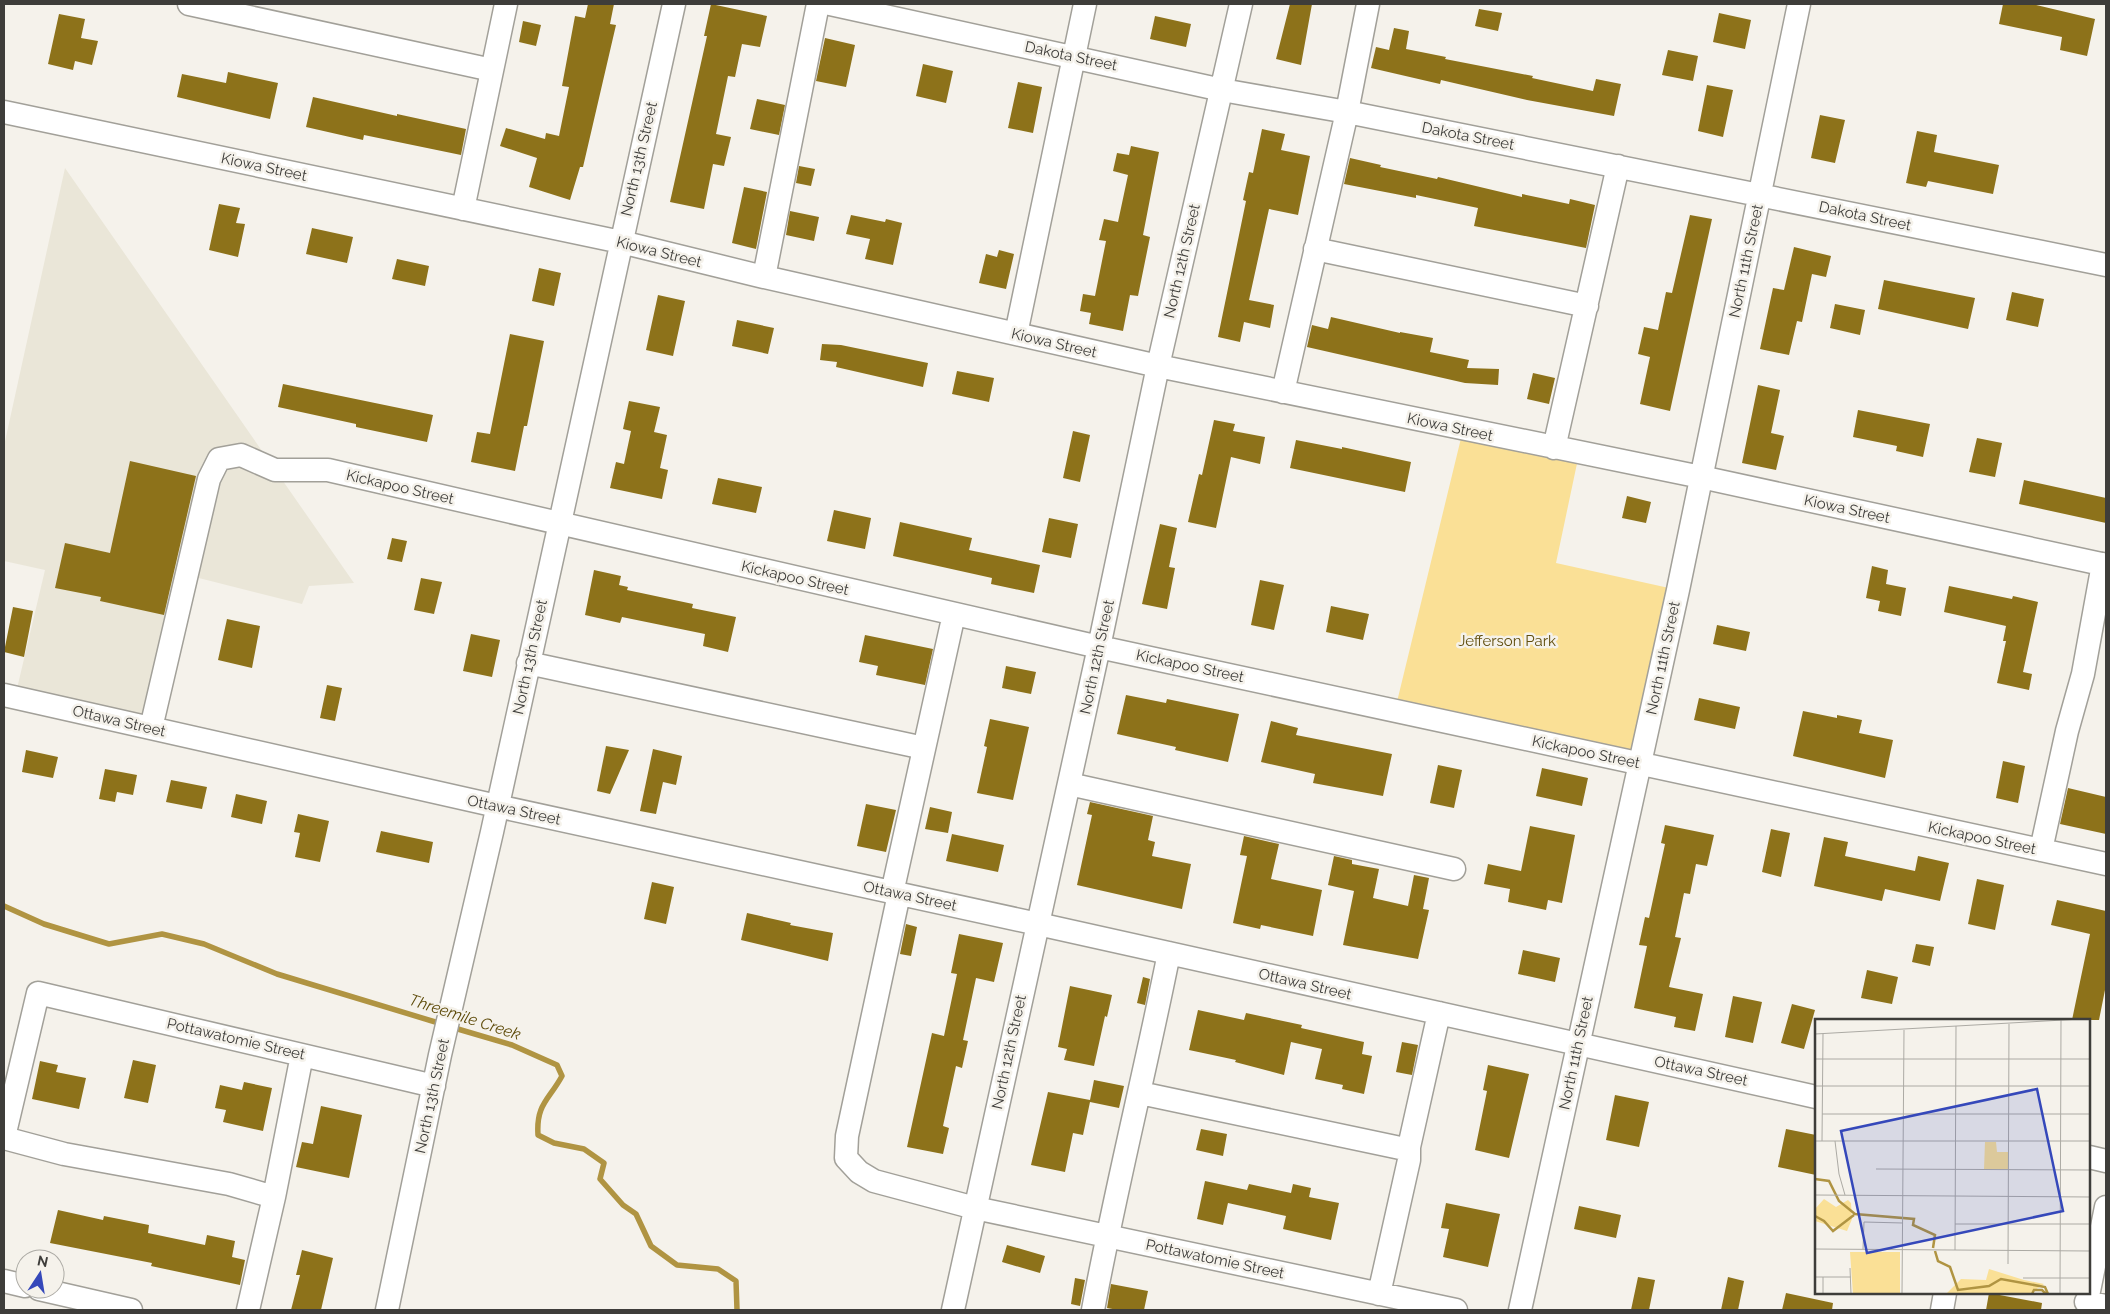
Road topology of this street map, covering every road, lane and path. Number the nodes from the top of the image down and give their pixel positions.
1 (189, 4) edge
2 (506, 4) edge
3 (674, 4) edge
4 (818, 4) edge
5 (830, 4) edge
6 (1086, 4) edge
7 (1241, 4) edge
8 (1368, 4) edge
9 (1799, 4) edge
10 (1074, 57) junction
11 (492, 70) junction
12 (1222, 90) junction
13 (4, 112) edge
14 (1347, 112) junction
15 (1618, 166) junction
16 (1760, 194) junction
17 (462, 208) junction
18 (621, 242) junction
19 (1315, 249) junction
20 (2106, 265) edge
21 (764, 278) junction
22 (1587, 306) junction
23 (1016, 334) junction
24 (1158, 366) junction
25 (1283, 392) junction
26 (1554, 448) junction
27 (1701, 477) junction
28 (558, 524) junction
29 (2105, 565) edge
30 (954, 614) junction
31 (1100, 647) junction
32 (528, 663) junction
33 (4, 695) edge
34 (151, 728) junction
35 (924, 748) junction
36 (1640, 764) junction
37 (1069, 784) junction
38 (497, 806) junction
39 (2041, 850) junction
40 (2106, 864) edge
41 (1454, 869) dead end
42 (896, 893) junction
43 (1038, 924) junction
44 (1169, 953) junction
45 (1439, 1013) junction
46 (1578, 1044) junction
47 (302, 1055) junction
48 (434, 1086) junction
49 (1140, 1093) junction
50 (1815, 1097) edge
51 (4, 1138) edge
52 (1409, 1147) junction
53 (2090, 1157) edge
54 (2106, 1161) edge
55 (274, 1197) junction
56 (2106, 1207) edge
57 (975, 1208) junction
58 (1107, 1236) junction
59 (1945, 1294) edge
60 (65, 1295) edge
61 (1374, 1299) edge
62 (2091, 1301) edge
63 (131, 1310) edge
64 (248, 1310) edge
65 (387, 1310) edge
66 (953, 1310) edge
67 (1092, 1310) edge
68 (1456, 1310) edge
69 (1520, 1310) edge
70 (1942, 1310) edge

1 - 11 street
2 - 11 street
3 - 18 street, North 13th Street
4 - 21 street
5 - 10 street, Dakota Street
6 - 10 street
7 - 12 street, North 12th Street
8 - 14 street
9 - 16 street, North 11th Street
10 - 12 street, Dakota Street
10 - 23 street
11 - 17 street
12 - 14 street, Dakota Street
12 - 24 street, North 12th Street
13 - 17 street, Kiowa Street
14 - 15 street, Dakota Street
14 - 19 street
15 - 16 street, Dakota Street
15 - 22 street
16 - 20 street, Dakota Street
16 - 27 street, North 11th Street
17 - 18 street, Kiowa Street
18 - 21 street, Kiowa Street
18 - 28 street, North 13th Street
19 - 22 street
19 - 25 street
21 - 23 street, Kiowa Street
22 - 26 street
23 - 24 street, Kiowa Street
24 - 25 street, Kiowa Street
24 - 31 street, North 12th Street
25 - 26 street, Kiowa Street
26 - 27 street, Kiowa Street
27 - 29 street, Kiowa Street
27 - 36 street, North 11th Street
28 - 30 street, Kickapoo Street
28 - 32 street, North 13th Street
28 - 34 street, Kickapoo Street
29 - 39 street
30 - 31 street, Kickapoo Street
30 - 35 street
31 - 36 street, Kickapoo Street
31 - 37 street, North 12th Street
32 - 35 street
32 - 38 street, North 13th Street
33 - 34 street, Ottawa Street
34 - 38 street, Ottawa Street
35 - 42 street
36 - 39 street, Kickapoo Street
36 - 46 street, North 11th Street
37 - 41 street
37 - 43 street, North 12th Street
38 - 42 street, Ottawa Street
38 - 48 street, North 13th Street
39 - 40 street, Kickapoo Street
42 - 43 street, Ottawa Street
42 - 57 street, Pottawatomie Street
43 - 44 street, Ottawa Street
43 - 57 street, North 12th Street
44 - 45 street, Ottawa Street
44 - 49 street
45 - 46 street, Ottawa Street
45 - 52 street
46 - 50 street, Ottawa Street
46 - 69 street, North 11th Street
47 - 48 street, Pottawatomie Street
47 - 51 street, Pottawatomie Street
47 - 55 street
48 - 65 street, North 13th Street
49 - 52 street
49 - 58 street
51 - 55 street
52 - 61 street
53 - 54 street
55 - 64 street
56 - 62 street
57 - 58 street, Pottawatomie Street
57 - 66 street, North 12th Street
58 - 61 street, Pottawatomie Street
58 - 67 street
59 - 70 street
60 - 63 street
61 - 68 street, Pottawatomie Street

